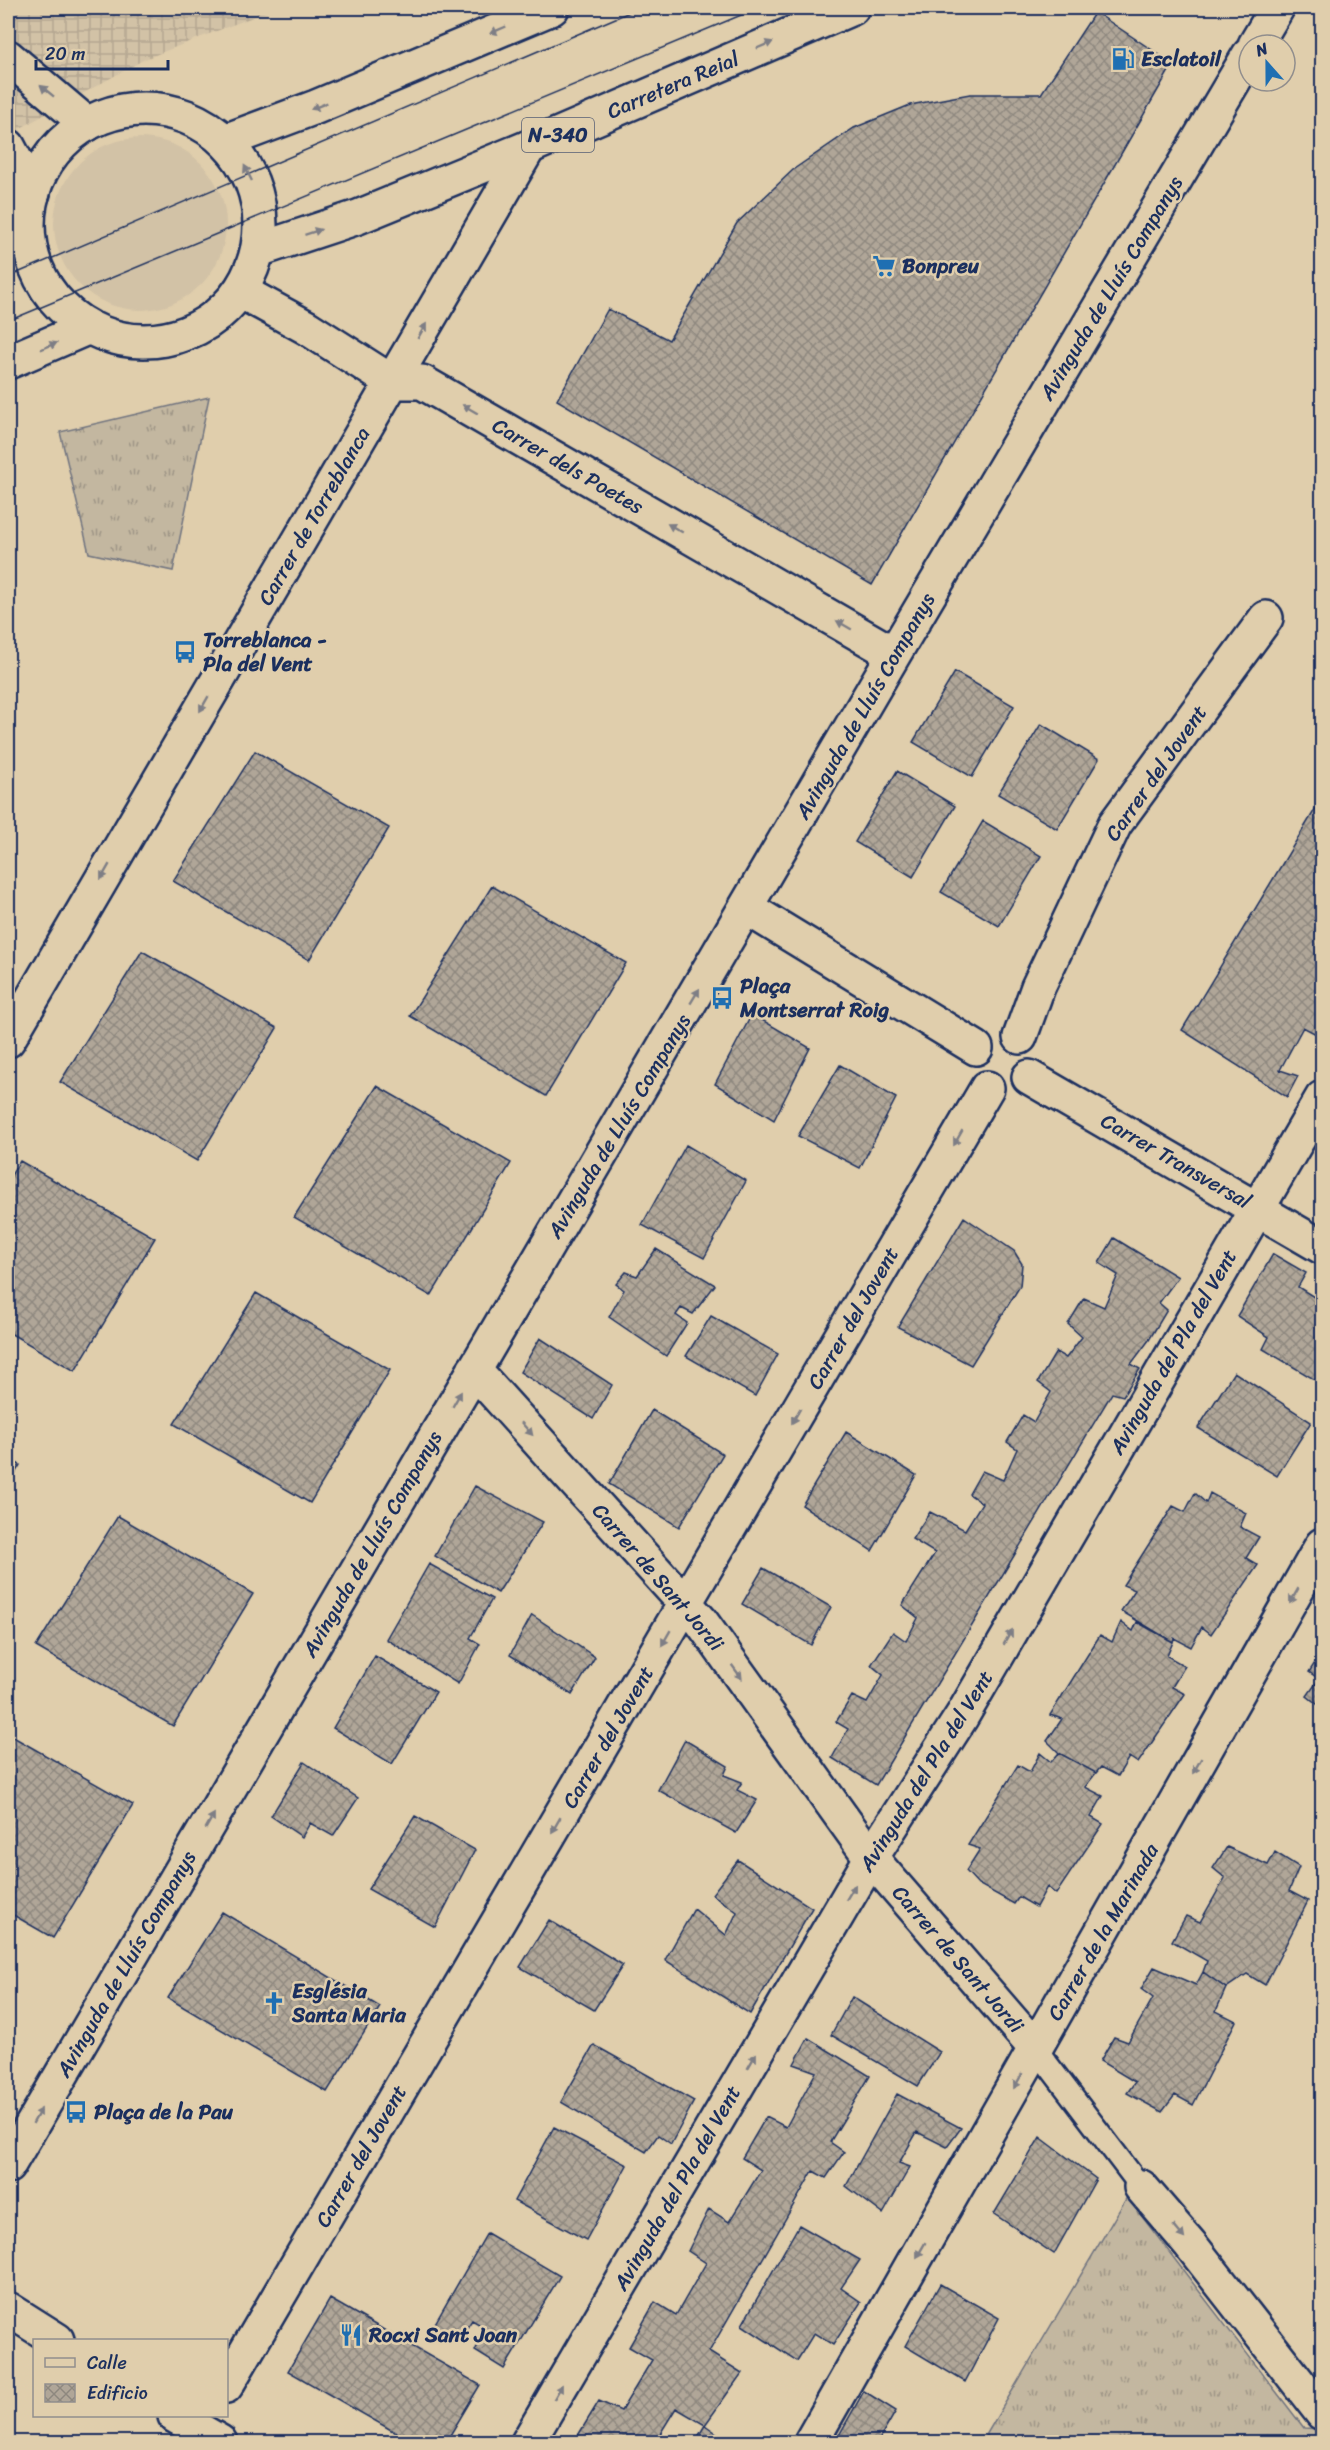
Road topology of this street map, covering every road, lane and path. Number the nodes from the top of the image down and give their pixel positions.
1 (552, 8) edge
2 (852, 8) edge
3 (1277, 8) edge
4 (1262, 33) edge
5 (8, 57) edge
6 (1237, 75) edge
7 (87, 124) junction
8 (225, 141) junction
9 (8, 146) edge
10 (529, 147) junction
11 (23, 216) edge
12 (258, 250) junction
13 (240, 291) junction
14 (89, 327) junction
15 (8, 362) edge
16 (392, 382) junction
17 (1266, 618) dead end
18 (894, 654) junction
19 (747, 908) junction
20 (1020, 1038) junction
21 (8, 1040) edge
22 (976, 1048) junction
23 (1029, 1077) junction
24 (987, 1088) junction
25 (1323, 1098) edge
26 (1257, 1207) junction
27 (1323, 1247) edge
28 (474, 1370) junction
29 (1323, 1545) edge
30 (686, 1605) junction
31 (871, 1858) junction
32 (1036, 2049) junction
33 (8, 2166) edge
34 (1141, 2187) joint
35 (8, 2309) edge
36 (55, 2339) edge
37 (228, 2383) edge
38 (1323, 2413) edge
39 (528, 2442) edge
40 (811, 2442) edge

1 -> 8 street
10 -> 2 street, Carretera Reial / N-340
3 - 4 street
7 -> 5 street
6 - 18 street, Avinguda de Lluís Companys
7 - 8 street
7 - 11 street
12 -> 8 street
9 - 11 street
12 -> 10 street, Carretera Reial / N-340
16 -> 10 street, Carrer de Torreblanca
11 - 14 street
12 - 13 street
13 - 14 street
13 - 16 street
15 -> 14 street
18 -> 16 street, Carrer dels Poetes
16 -> 21 street, Carrer de Torreblanca
17 - 20 street, Carrer del Jovent
18 - 19 street, Avinguda de Lluís Companys
19 - 22 street
28 -> 19 street, Avinguda de Lluís Companys
20 - 22 street
20 - 23 street
22 - 24 street
23 - 24 street
23 - 26 street, Carrer Transversal
24 -> 30 street, Carrer del Jovent
25 - 26 street, Avinguda del Pla del Vent
26 - 27 street, Carrer Transversal
31 -> 26 street, Avinguda del Pla del Vent
28 -> 30 street, Carrer de Sant Jordi
33 -> 28 street, Avinguda de Lluís Companys
29 -> 32 street, Carrer de la Marinada
30 -> 31 street, Carrer de Sant Jordi
30 -> 37 street, Carrer del Jovent
31 - 32 street, Carrer de Sant Jordi
39 -> 31 street, Avinguda del Pla del Vent
32 - 34 lane, Carrer de Sant Jordi
32 -> 40 street, Carrer de la Marinada
34 -> 38 street, Carrer de Sant Jordi
35 - 36 street

